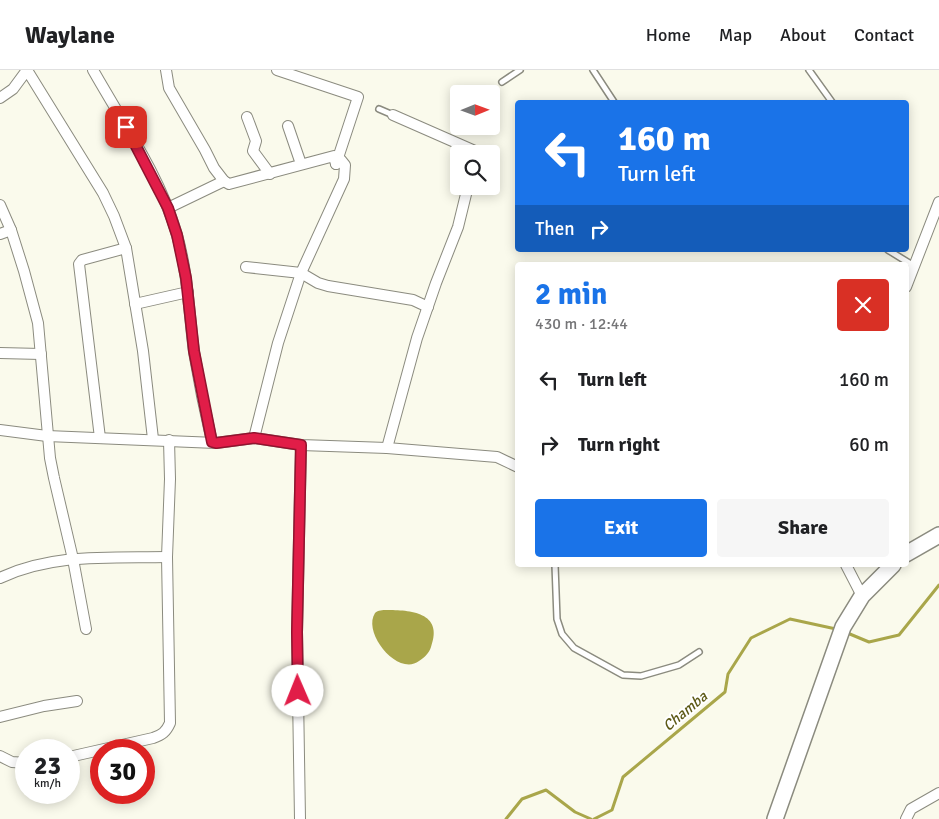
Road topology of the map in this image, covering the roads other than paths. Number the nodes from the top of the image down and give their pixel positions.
1 (93, 70) edge
2 (166, 70) edge
3 (277, 70) edge
4 (520, 70) edge
5 (593, 70) edge
6 (809, 70) edge
7 (502, 82) dead end
8 (0, 98) edge
9 (613, 100) edge
10 (831, 100) edge
11 (379, 109) dead end
12 (393, 116) joint
13 (247, 117) dead end
14 (288, 126) dead end
15 (461, 145) edge
16 (301, 164) junction
17 (336, 164) junction
18 (270, 174) junction
19 (224, 181) junction
20 (466, 195) edge
21 (939, 202) edge
22 (0, 205) edge
23 (168, 208) junction
24 (10, 230) junction
25 (0, 234) edge
26 (126, 248) junction
27 (891, 252) edge
28 (908, 262) edge
29 (909, 263) edge
30 (914, 266) junction
31 (246, 267) dead end
32 (301, 273) junction
33 (909, 279) edge
34 (188, 292) junction
35 (135, 304) junction
36 (428, 307) junction
37 (0, 353) edge
38 (41, 354) junction
39 (0, 430) edge
40 (48, 436) junction
41 (100, 438) junction
42 (254, 438) junction
43 (153, 439) junction
44 (169, 440) junction
45 (212, 442) junction
46 (301, 445) junction
47 (387, 448) junction
48 (515, 466) edge
49 (939, 535) edge
50 (909, 552) edge
51 (167, 557) junction
52 (73, 559) junction
53 (555, 567) edge
54 (847, 567) edge
55 (891, 567) edge
56 (0, 578) edge
57 (862, 596) junction
58 (86, 629) dead end
59 (699, 652) dead end
60 (77, 700) dead end
61 (0, 717) edge
62 (80, 754) edge
63 (0, 756) edge
64 (15, 762) edge
65 (939, 793) edge
66 (300, 819) edge
67 (775, 819) edge
68 (906, 819) edge

1 - 23 street
2 - 19 street
3 - 17 street
4 - 7 lane
5 - 9 lane
6 - 10 lane
8 - 26 street
11 - 12 lane
12 - 15 street
13 - 18 street
14 - 16 street
16 - 17 street
16 - 18 street
17 - 32 street
18 - 19 street
19 - 23 street
20 - 36 street
21 - 30 street
22 - 24 street
23 - 34 street
24 - 25 street
24 - 38 street
26 - 35 street
26 - 41 street
27 - 28 lane
29 - 30 lane
30 - 33 street
31 - 32 street
32 - 36 street
32 - 42 street
34 - 35 street
34 - 45 street
35 - 43 street
36 - 47 street
37 - 38 street
38 - 40 street
39 - 40 street
40 - 41 street
40 - 52 street
41 - 43 street
42 - 45 street
42 - 46 street
43 - 44 street
44 - 45 street
44 - 51 street
46 - 47 street
46 - 66 street
47 - 48 street
49 - 50 main road
51 - 52 street
51 - 62 street
52 - 56 street
52 - 58 street
53 - 59 lane
54 - 57 street
55 - 57 main road
57 - 67 main road
60 - 61 street
63 - 64 street
65 - 68 street

